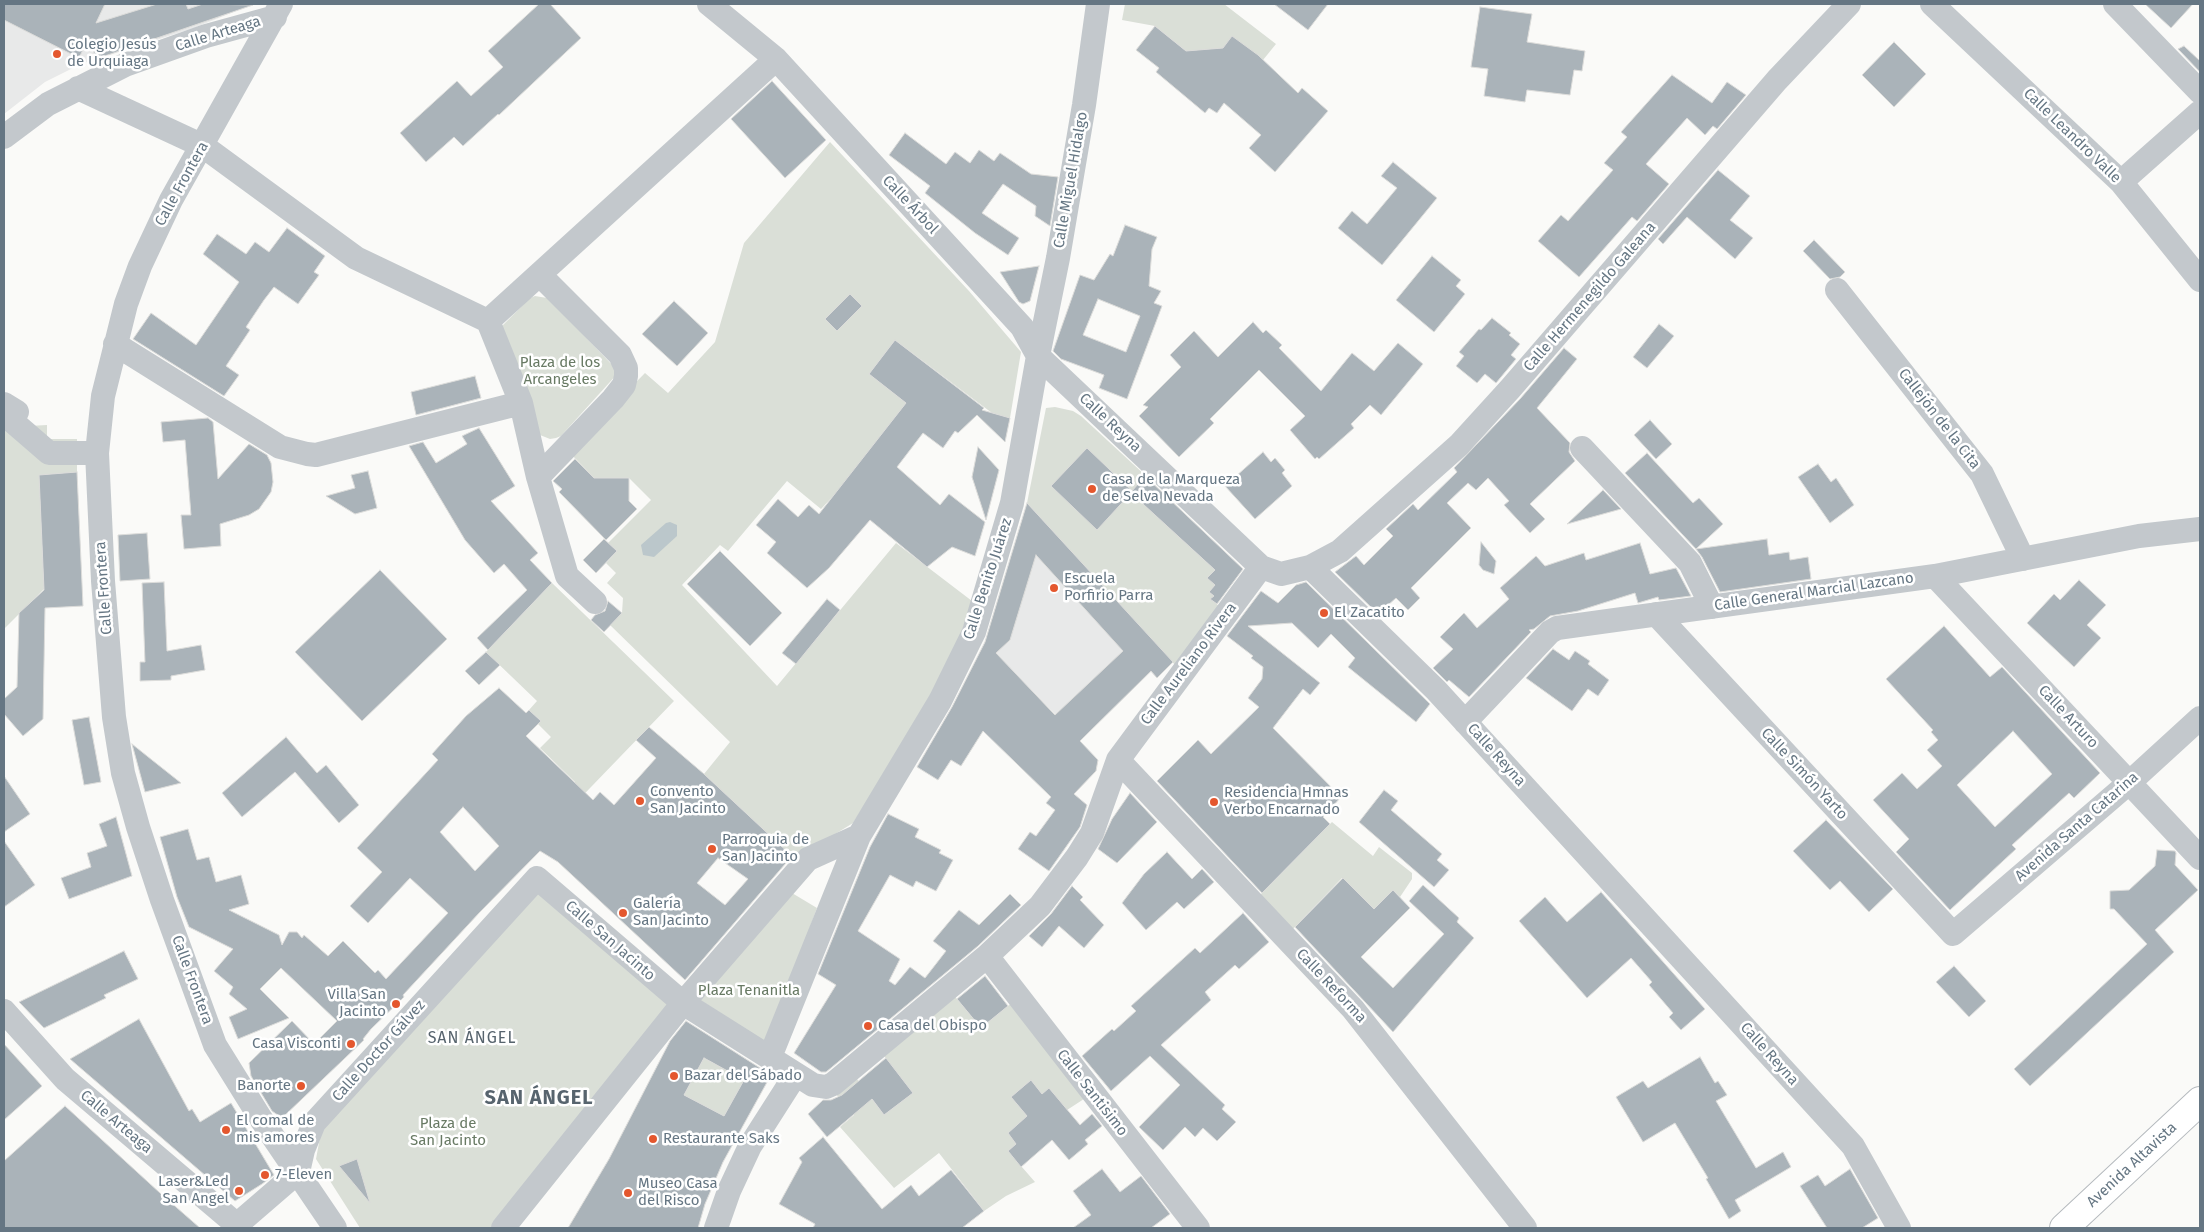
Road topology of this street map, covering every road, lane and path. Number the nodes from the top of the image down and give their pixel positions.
1 (709, 4) edge
2 (1098, 4) edge
3 (1848, 4) edge
4 (1932, 4) edge
5 (2115, 4) edge
6 (278, 10) edge
7 (776, 59) junction
8 (78, 88) junction
9 (2200, 92) edge
10 (2200, 112) edge
11 (4, 137) edge
12 (203, 146) junction
13 (2121, 182) junction
14 (540, 275) junction
15 (2200, 280) edge
16 (1837, 290) dead end
17 (488, 321) junction
18 (115, 344) junction
19 (1038, 356) junction
20 (521, 403) junction
21 (11, 408) edge
22 (1582, 448) dead end
23 (97, 453) junction
24 (538, 477) junction
25 (2200, 529) edge
26 (2023, 559) junction
27 (1261, 567) junction
28 (1310, 567) junction
29 (1935, 576) junction
30 (595, 602) dead end
31 (1712, 606) junction
32 (1656, 614) junction
33 (2200, 718) edge
34 (1465, 722) junction
35 (1118, 760) junction
36 (2130, 782) junction
37 (859, 836) junction
38 (2200, 858) edge
39 (537, 878) joint
40 (1953, 934) joint
41 (986, 956) junction
42 (683, 1004) junction
43 (4, 1011) edge
44 (770, 1056) junction
45 (796, 1074) junction
46 (838, 1080) joint
47 (2200, 1101) edge
48 (298, 1172) junction
49 (235, 1227) edge
50 (336, 1228) edge
51 (503, 1228) edge
52 (716, 1228) edge
53 (1198, 1228) edge
54 (1525, 1228) edge
55 (1899, 1228) edge
56 (2064, 1228) edge

1 - 7 street, Calle Árbol
2 - 19 street, Calle Miguel Hidalgo
3 - 28 street, Calle Hermenegildo Galeana
4 - 13 street, Calle Leandro Valle
5 - 9 street
6 - 8 street, Calle Arteaga
6 - 12 street, Calle Frontera
7 - 14 street
7 - 19 street, Calle Árbol
8 - 11 street, Calle Arteaga
8 - 12 street
10 - 13 street
12 - 17 street
12 - 18 street, Calle Frontera
13 - 15 street, Calle Leandro Valle
14 - 17 street
14 - 24 street
16 - 26 street, Callejón de la Cita
17 - 20 street
18 - 20 street
18 - 23 street, Calle Frontera
19 - 27 street, Calle Reyna
19 - 37 street, Calle Benito Juárez
20 - 24 street
21 - 23 street
22 - 31 street
23 - 48 street, Calle Frontera
24 - 30 street
25 - 26 street, Calle General Marcial Lazcano
26 - 29 street, Calle General Marcial Lazcano
27 - 28 street, Calle Reyna
27 - 35 street, Calle Aureliano Rivera
28 - 34 street, Calle Reyna
29 - 31 street, Calle General Marcial Lazcano
29 - 36 street, Calle Arturo
31 - 32 street, Calle General Marcial Lazcano
32 - 34 street, Calle General Marcial Lazcano
32 - 40 street, Calle Simón Yarto
33 - 36 street, Avenida Santa Catarina
34 - 55 street, Calle Reyna
35 - 41 street, Calle Aureliano Rivera
35 - 54 street, Calle Reforma
36 - 38 street, Calle Arturo
36 - 40 street, Avenida Santa Catarina
37 - 42 street
37 - 44 street, Calle Benito Juárez
39 - 42 street, Calle San Jacinto
39 - 48 street, Calle Doctor Gálvez
41 - 46 street, Calle Aureliano Rivera
41 - 53 street, Calle Santisimo
42 - 44 street, Calle San Jacinto
42 - 51 street
43 - 49 street, Calle Arteaga
44 - 45 street, Calle San Jacinto
45 - 46 street, Calle San Jacinto
45 - 52 street
47 - 56 main road, Avenida Altavista
48 - 49 street
48 - 50 street, Calle Frontera

